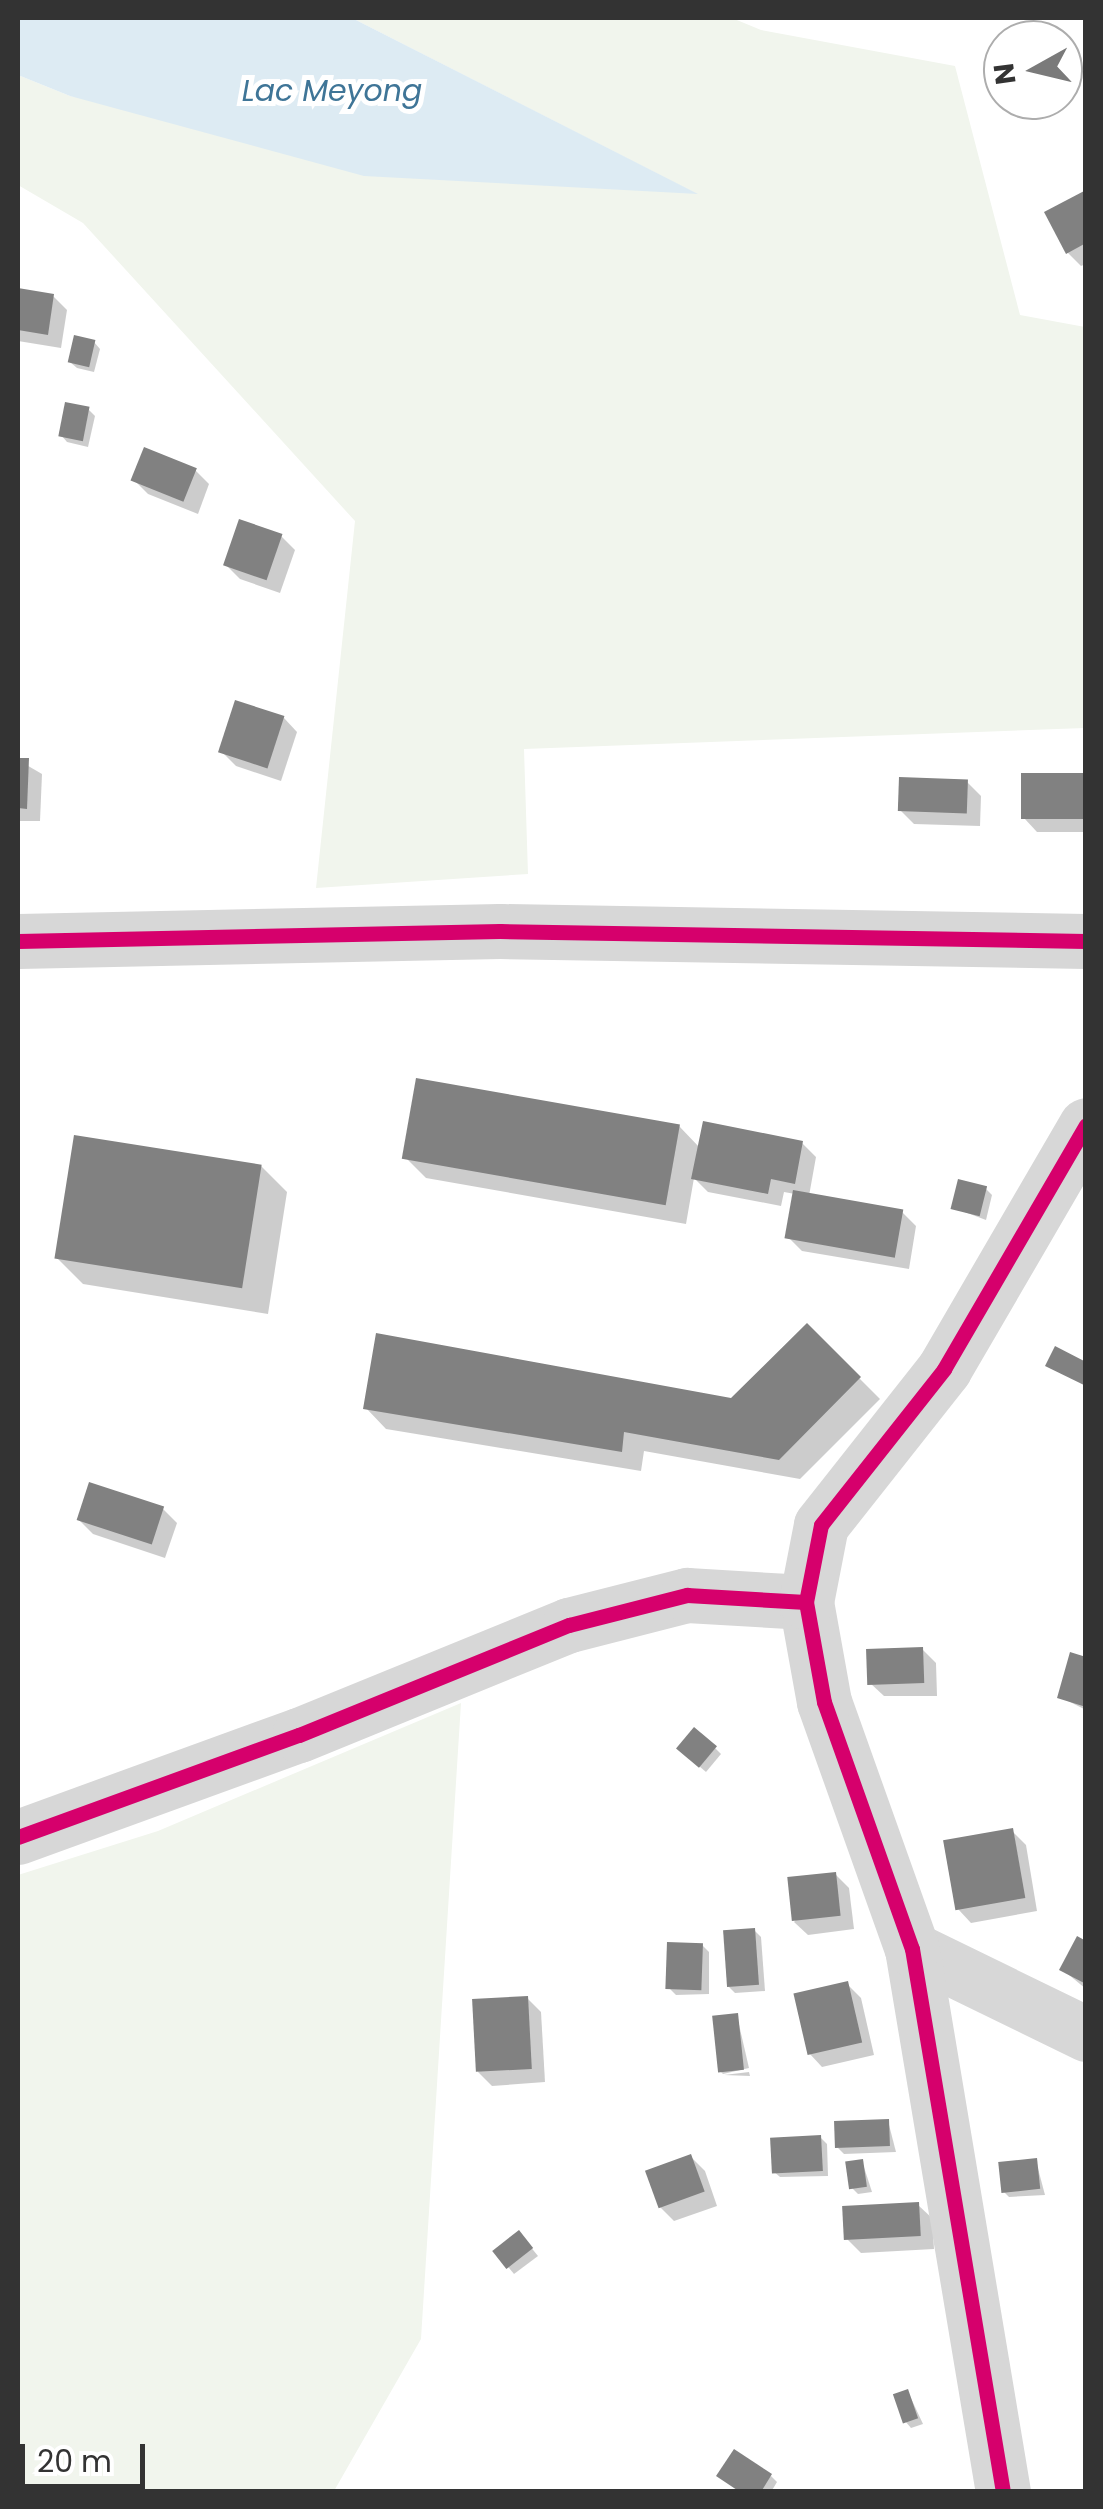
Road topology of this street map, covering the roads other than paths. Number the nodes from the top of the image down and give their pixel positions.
1 (18, 941) edge
2 (1086, 941) edge
3 (1086, 1125) edge
4 (806, 1602) junction
5 (18, 1837) edge
6 (912, 1949) junction
7 (1086, 2034) edge
8 (1003, 2492) edge

1 - 2 street
3 - 4 street
4 - 5 street
4 - 6 street
6 - 7 street
6 - 8 street

